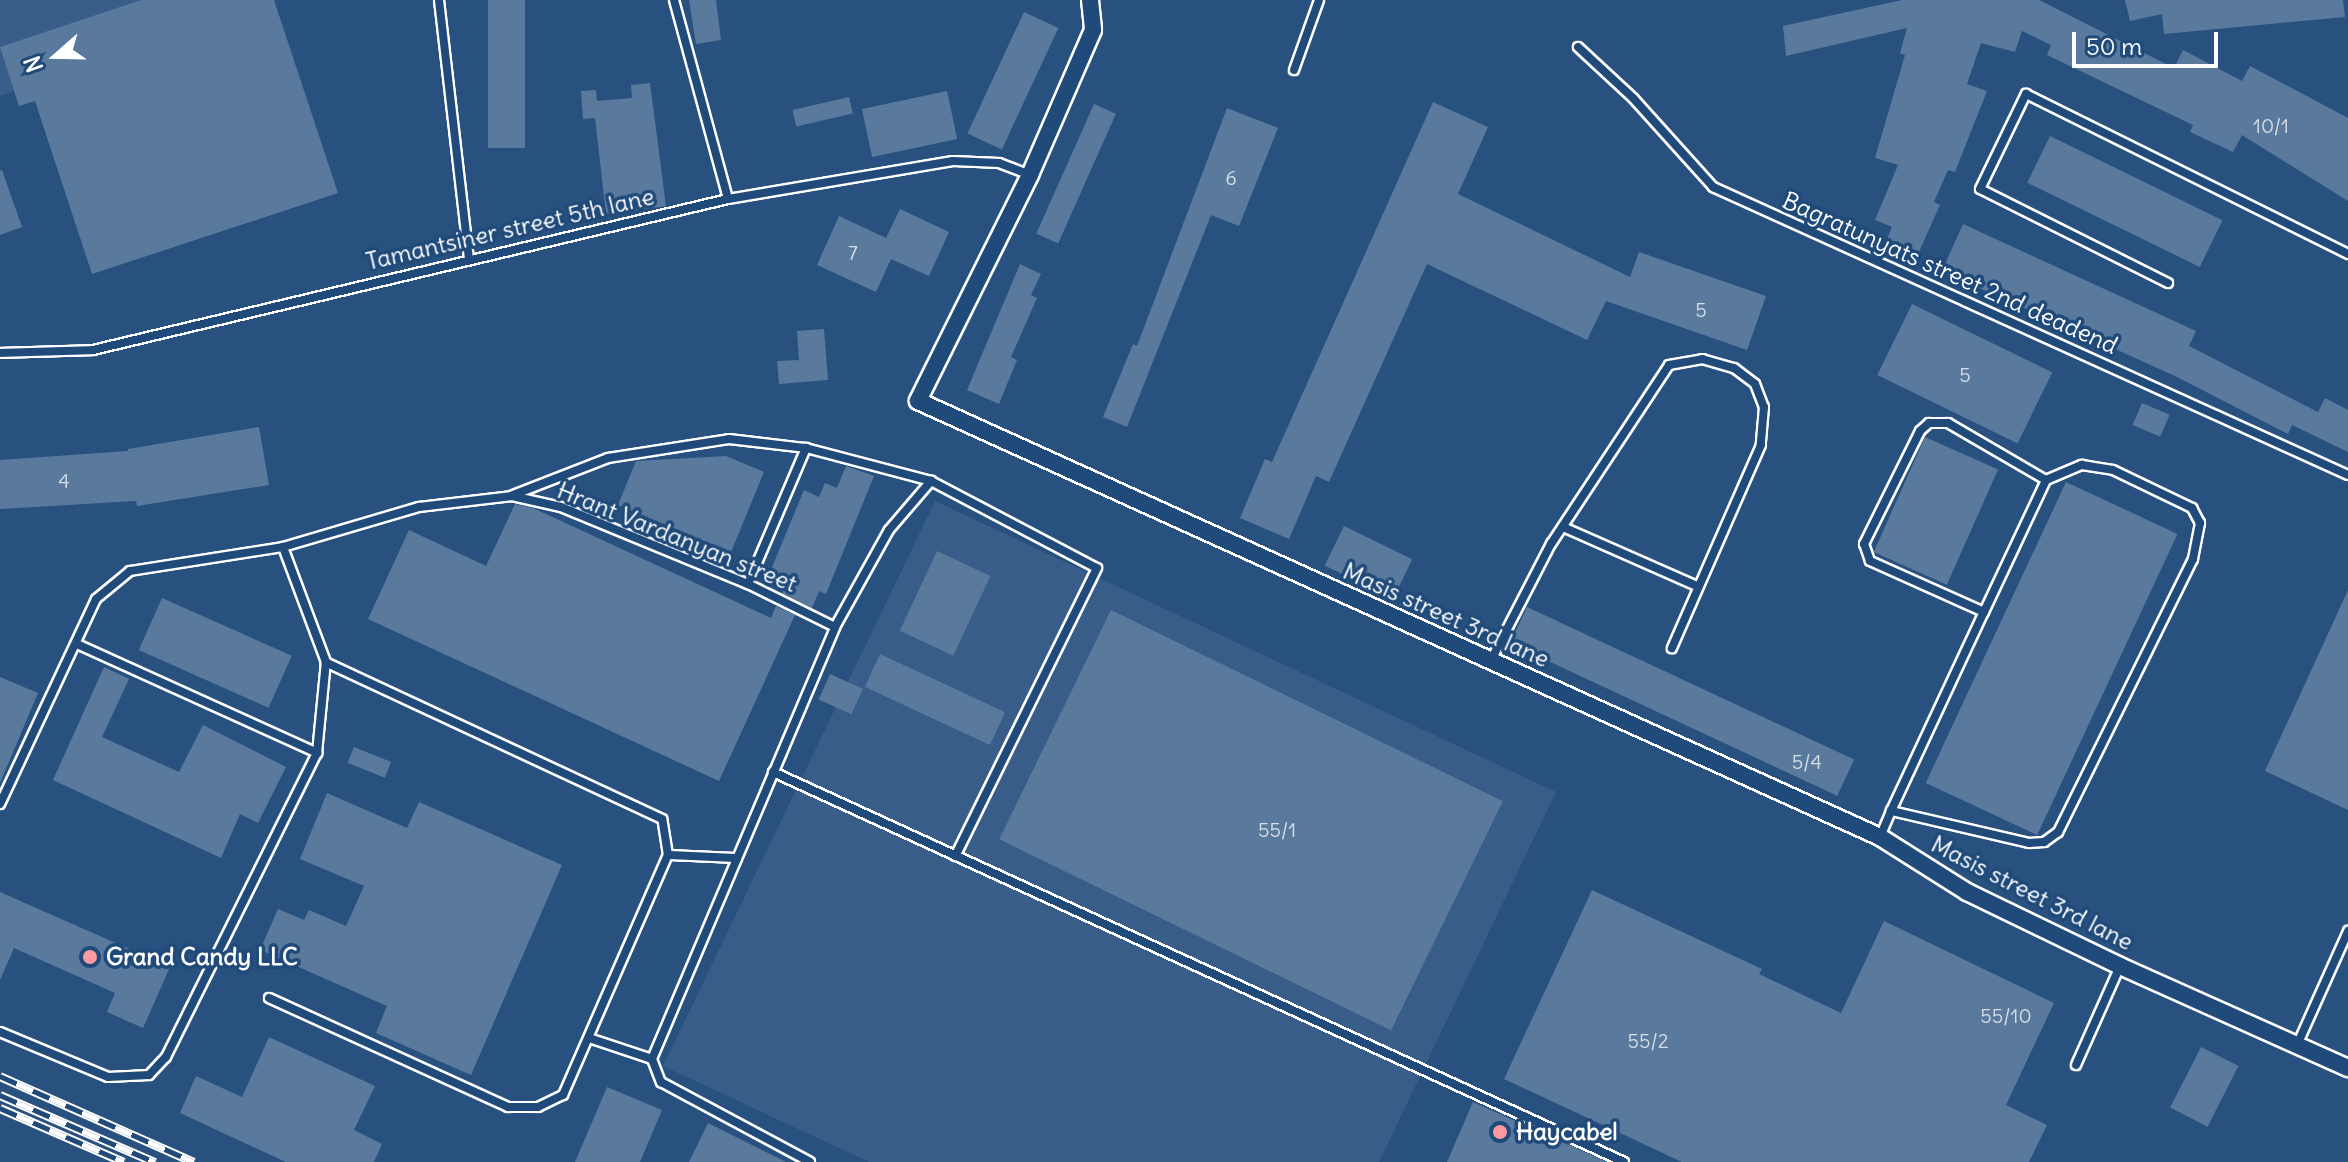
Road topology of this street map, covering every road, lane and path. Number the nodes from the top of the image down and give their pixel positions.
1 (439, 0) edge
2 (674, 0) edge
3 (1090, 0) edge
4 (1319, 0) edge
5 (1578, 47) dead end
6 (1294, 70) dead end
7 (1030, 175) junction
8 (728, 199) junction
9 (2348, 254) edge
10 (469, 258) junction
11 (2168, 283) dead end
12 (0, 353) edge
13 (806, 448) junction
14 (2348, 475) edge
15 (2046, 480) junction
16 (931, 481) junction
17 (512, 496) junction
18 (1563, 527) junction
19 (283, 547) junction
20 (748, 584) junction
21 (1697, 586) junction
22 (1984, 612) junction
23 (835, 627) junction
24 (77, 644) junction
25 (1672, 648) dead end
26 (1491, 661) junction
27 (326, 662) junction
28 (317, 753) junction
29 (773, 772) junction
30 (0, 804) edge
31 (1891, 811) junction
32 (1880, 837) junction
33 (668, 855) junction
34 (955, 856) junction
35 (737, 858) junction
36 (2348, 931) edge
37 (2120, 966) junction
38 (269, 998) dead end
39 (0, 1032) edge
40 (589, 1038) junction
41 (2298, 1043) junction
42 (652, 1059) junction
43 (2076, 1065) dead end
44 (2348, 1068) edge
45 (810, 1162) edge
46 (1624, 1162) edge

1 - 10 lane
2 - 8 lane
3 - 7 street, Masis street 3rd lane
4 - 6 lane
5 - 14 lane, Bagratunyats street 2nd deadend
7 - 8 lane, Tamantsiner street 5th lane
7 - 26 street, Masis street 3rd lane
8 - 10 lane, Tamantsiner street 5th lane
9 - 11 lane
10 - 12 lane, Tamantsiner street 5th lane
13 - 16 lane
13 - 17 lane
13 - 20 lane
15 - 22 lane
15 - 22 lane
15 - 31 lane
16 - 23 lane
16 - 34 lane
17 - 19 lane, Hrant Vardanyan street
17 - 20 lane, Hrant Vardanyan street
18 - 21 lane
18 - 21 lane
18 - 26 lane
19 - 24 lane, Hrant Vardanyan street
19 - 27 lane
20 - 23 lane, Hrant Vardanyan street
21 - 25 lane
22 - 31 lane
23 - 29 lane
24 - 28 lane
24 - 30 lane, Hrant Vardanyan street
26 - 32 street, Masis street 3rd lane
27 - 28 lane
27 - 33 lane
28 - 39 lane
29 - 34 lane
29 - 35 lane
31 - 32 lane
32 - 37 street, Masis street 3rd lane
33 - 35 lane
33 - 40 lane
34 - 46 lane
35 - 42 lane
36 - 41 lane
37 - 41 street, Masis street 3rd lane
37 - 43 lane
38 - 40 lane
40 - 42 lane
41 - 44 street, Masis street 3rd lane
42 - 45 lane

